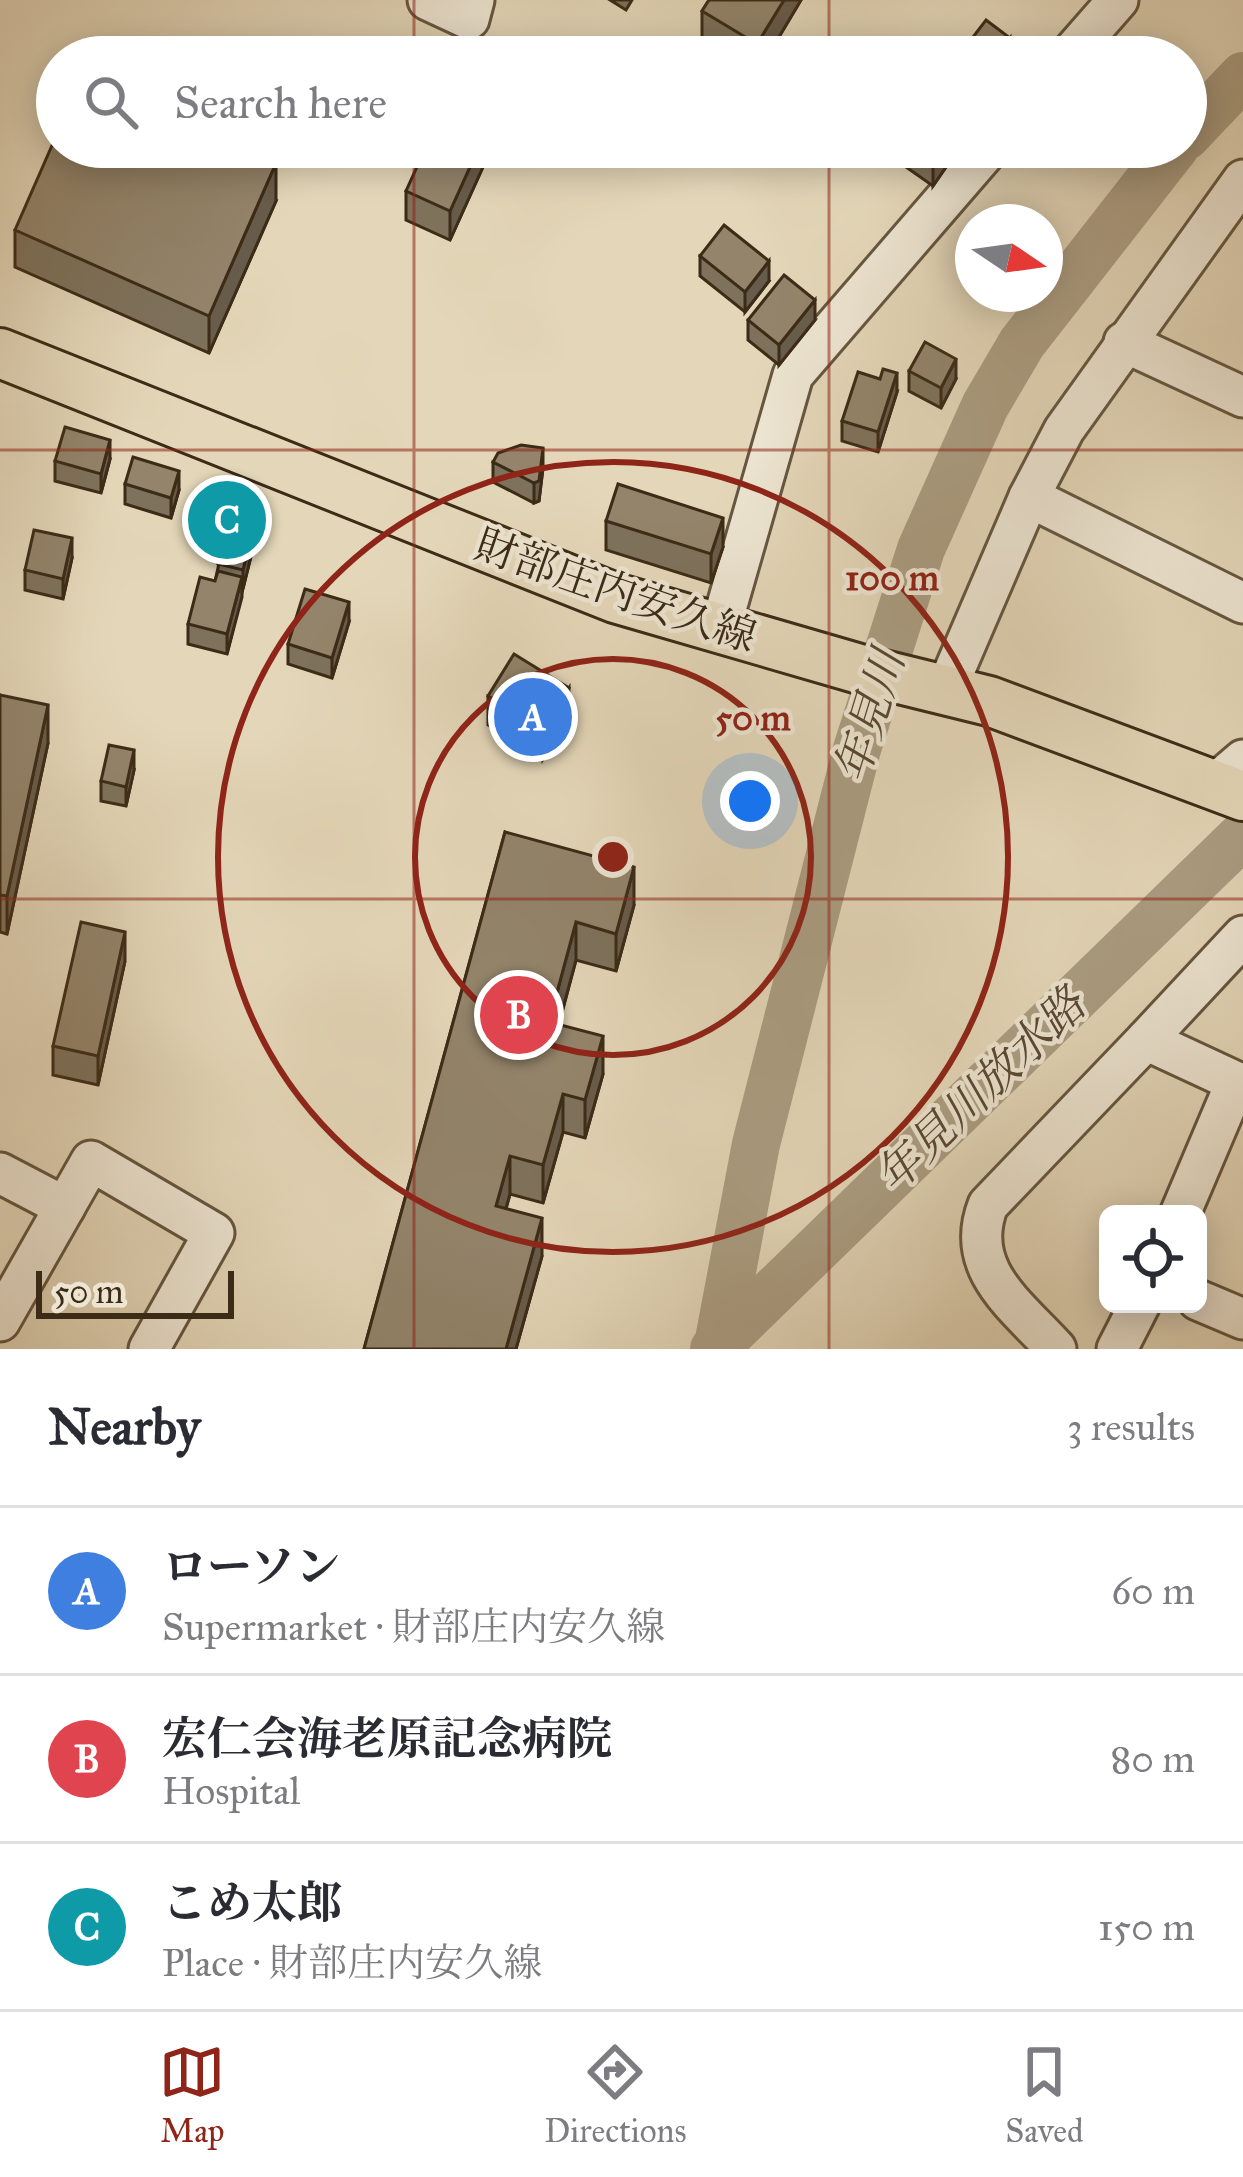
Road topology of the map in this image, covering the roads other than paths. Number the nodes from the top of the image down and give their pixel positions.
1 (428, 0) edge
2 (474, 0) edge
3 (1118, 0) edge
4 (1086, 36) edge
5 (972, 168) edge
6 (1238, 193) edge
7 (1124, 342) junction
8 (0, 353) edge
9 (1243, 397) edge
10 (1029, 497) junction
11 (1243, 603) edge
12 (720, 630) junction
13 (936, 688) junction
14 (1234, 783) edge
15 (1243, 936) edge
16 (1146, 1040) junction
17 (1239, 1083) edge
18 (0, 1173) edge
19 (1184, 1205) edge
20 (64, 1207) junction
21 (1207, 1304) edge
22 (1135, 1313) edge
23 (1243, 1319) edge
24 (0, 1321) edge
25 (149, 1349) edge
26 (1056, 1349) edge
27 (1117, 1349) edge

1 - 2 street
3 - 4 street
5 - 12 street
6 - 7 street
7 - 9 street
7 - 10 street
8 - 12 main road, 財部庄内安久線
10 - 11 street
10 - 13 street
12 - 13 main road, 財部庄内安久線
13 - 14 main road, 財部庄内安久線
15 - 16 street
16 - 17 street
16 - 26 street
17 - 19 street
18 - 20 street
20 - 24 street
20 - 25 street
21 - 23 street
22 - 27 street

